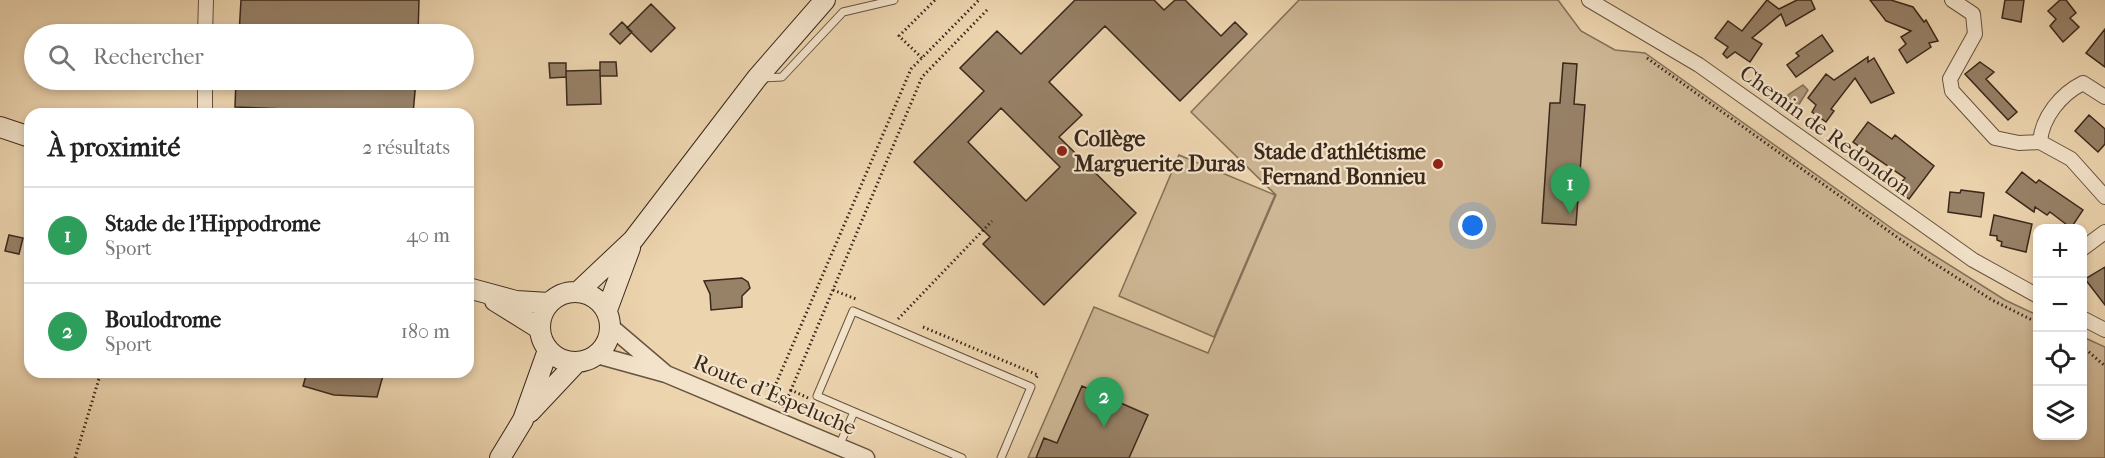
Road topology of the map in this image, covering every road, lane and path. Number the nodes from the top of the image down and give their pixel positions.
1 (206, 0) edge
2 (825, 0) edge
3 (894, 0) edge
4 (935, 0) edge
5 (979, 0) edge
6 (1589, 0) edge
7 (1952, 0) edge
8 (989, 8) dead end
9 (205, 24) edge
10 (922, 58) junction
11 (1647, 58) dead end
12 (757, 78) junction
13 (205, 90) edge
14 (2105, 97) edge
15 (206, 108) edge
16 (0, 127) edge
17 (24, 135) edge
18 (2040, 142) junction
19 (2105, 197) edge
20 (992, 221) dead end
21 (2105, 232) edge
22 (633, 240) junction
23 (2087, 245) edge
24 (2033, 290) edge
25 (476, 291) edge
26 (579, 291) junction
27 (549, 303) junction
28 (900, 317) dead end
29 (609, 318) junction
30 (2033, 321) edge
31 (2087, 321) edge
32 (540, 328) junction
33 (2105, 330) edge
34 (548, 350) junction
35 (2087, 350) edge
36 (597, 355) junction
37 (577, 362) junction
38 (2105, 366) edge
39 (666, 374) junction
40 (99, 378) edge
41 (821, 398) junction
42 (854, 412) junction
43 (763, 416) junction
44 (523, 420) junction
45 (839, 446) junction
46 (75, 458) edge
47 (500, 458) edge
48 (866, 458) edge
49 (960, 458) edge
50 (1001, 458) edge

1 - 9 street
2 - 12 main road
3 - 12 lane
4 - 10 path
5 - 10 path
6 - 24 street, Chemin de Redondon
7 - 18 street
8 - 41 path
10 - 43 path
11 - 30 path
12 - 22 main road
13 - 15 street
14 - 18 street
16 - 17 main road
18 - 19 street
20 - 28 path
21 - 23 street
22 - 26 main road
22 - 29 main road
25 - 27 main road
25 - 32 main road
26 - 27 main road
26 - 29 main road
27 - 32 main road
29 - 36 main road
29 - 39 street, Route d'Espeluche
31 - 33 street
32 - 34 main road
34 - 37 main road
34 - 44 main road
35 - 38 path
36 - 37 main road
36 - 39 street, Route d'Espeluche
37 - 44 main road
39 - 43 street, Route d'Espeluche
40 - 46 path
41 - 42 lane
41 - 50 lane
42 - 45 lane
42 - 49 lane
43 - 45 street, Route d'Espeluche
44 - 47 main road
45 - 48 street, Route d'Espeluche

